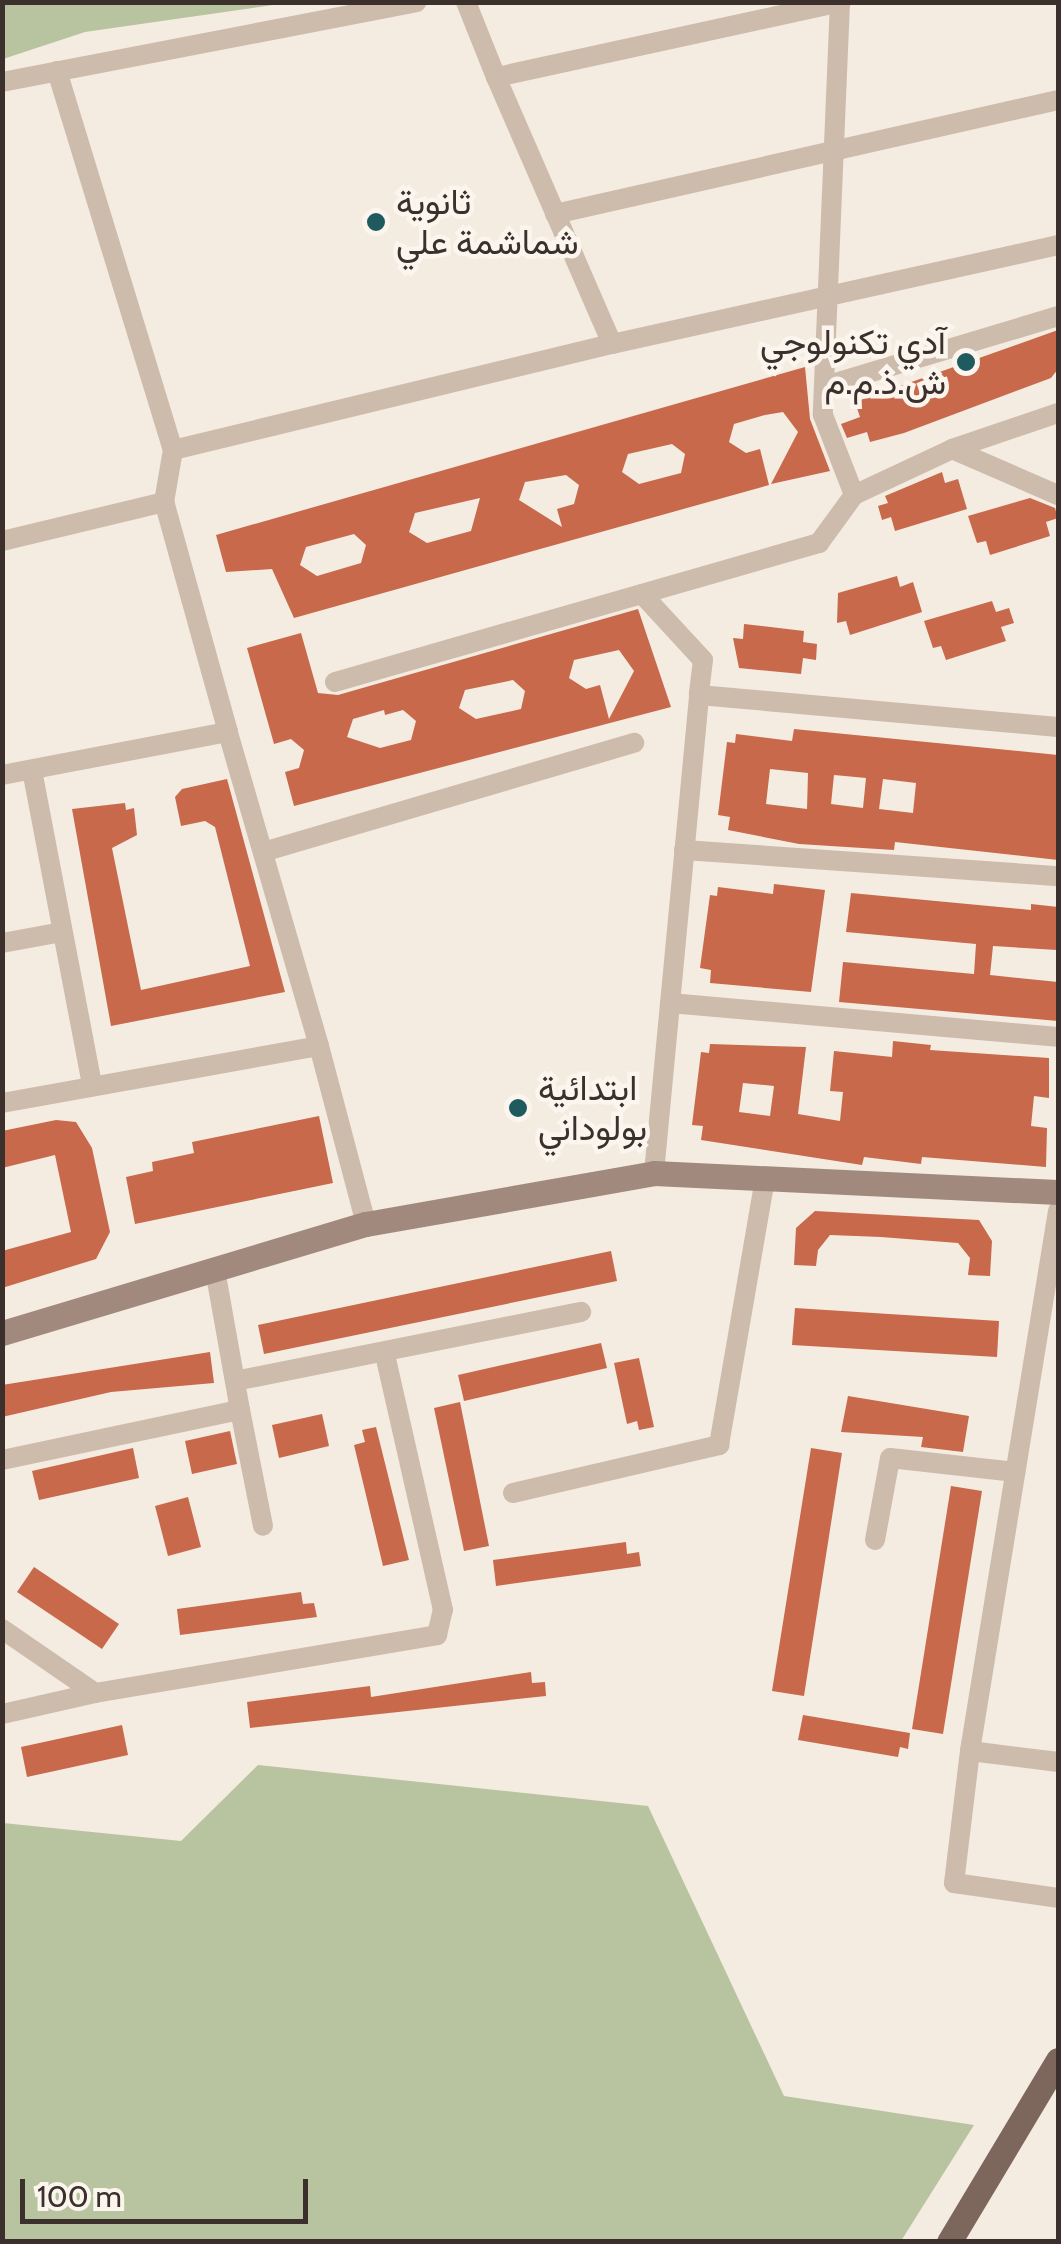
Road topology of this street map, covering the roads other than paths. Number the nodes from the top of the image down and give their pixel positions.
1 (416, 2) edge
2 (466, 2) edge
3 (840, 3) edge
4 (57, 71) junction
5 (496, 77) junction
6 (2, 82) edge
7 (1058, 100) edge
8 (836, 150) junction
9 (556, 214) junction
10 (1058, 245) edge
11 (833, 296) junction
12 (1058, 316) edge
13 (612, 344) junction
14 (825, 386) junction
15 (1058, 413) edge
16 (952, 449) junction
17 (173, 450) junction
18 (854, 495) junction
19 (1058, 495) edge
20 (164, 502) junction
21 (2, 540) edge
22 (642, 594) junction
23 (335, 682) dead end
24 (699, 695) junction
25 (1058, 727) edge
26 (228, 732) junction
27 (634, 743) dead end
28 (32, 770) junction
29 (2, 776) edge
30 (684, 850) junction
31 (263, 852) junction
32 (1058, 876) edge
33 (62, 932) junction
34 (2, 943) edge
35 (670, 1003) junction
36 (1058, 1036) edge
37 (319, 1046) junction
38 (92, 1086) junction
39 (2, 1103) edge
40 (654, 1173) junction
41 (765, 1178) junction
42 (1058, 1192) edge
43 (1058, 1211) edge
44 (366, 1224) junction
45 (215, 1269) junction
46 (581, 1312) dead end
47 (1049, 1323) edge
48 (2, 1333) edge
49 (385, 1355) junction
50 (235, 1381) junction
51 (240, 1410) junction
52 (2, 1460) edge
53 (1015, 1472) junction
54 (513, 1493) dead end
55 (263, 1526) dead end
56 (875, 1540) dead end
57 (2, 1629) edge
58 (95, 1694) junction
59 (2, 1714) edge
60 (970, 1751) junction
61 (1058, 1762) edge
62 (1058, 1898) edge
63 (1058, 2060) edge
64 (950, 2242) edge

1 - 4 street
2 - 5 street
3 - 5 street
3 - 8 street
4 - 6 street
4 - 17 street
5 - 9 street
7 - 8 street
8 - 9 street
8 - 11 street
9 - 13 street
10 - 11 street
11 - 13 street
11 - 14 street
12 - 14 street
13 - 17 street
14 - 18 street
15 - 16 street
16 - 18 street
16 - 19 street
17 - 20 street
18 - 22 street
20 - 21 street
20 - 26 street
22 - 23 street
22 - 24 street
24 - 25 street
24 - 30 street
26 - 28 street
26 - 31 street
27 - 31 street
28 - 29 street
28 - 33 street
30 - 32 street
30 - 35 street
31 - 37 street
33 - 34 street
33 - 38 street
35 - 36 street
35 - 40 street
37 - 38 street
37 - 44 street
38 - 39 street
40 - 41 street
40 - 44 street
41 - 42 street
41 - 54 street
43 - 47 street
44 - 45 street
45 - 48 street
45 - 50 street
46 - 49 street
47 - 53 street
49 - 50 street
49 - 58 street
50 - 51 street
51 - 52 street
51 - 55 street
53 - 56 street
53 - 60 street
57 - 58 street
58 - 59 street
60 - 61 street
60 - 62 street
63 - 64 main road

